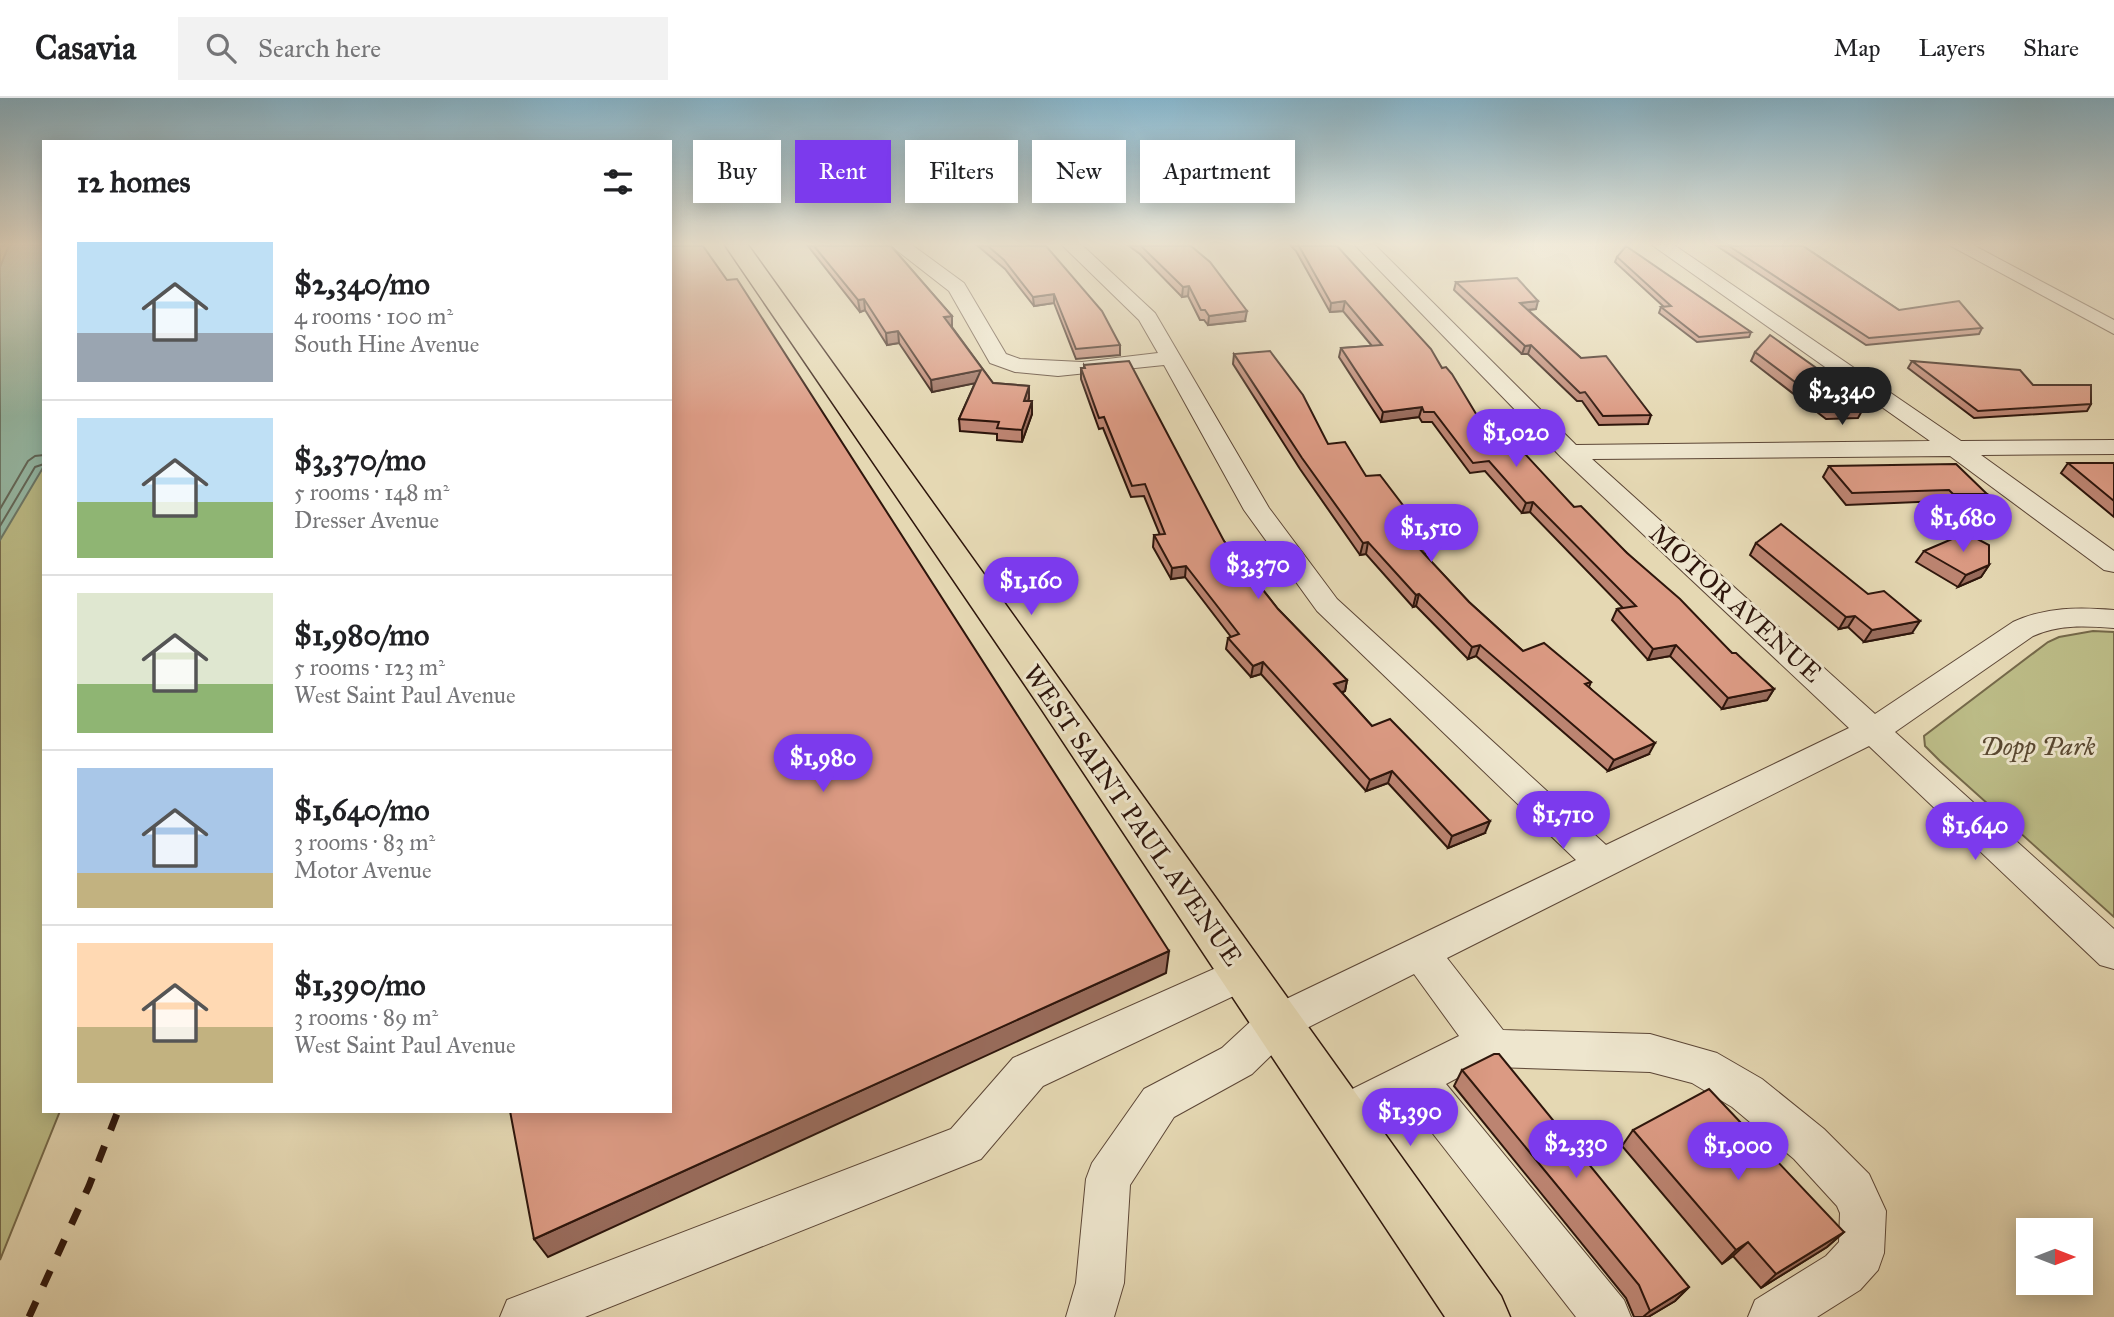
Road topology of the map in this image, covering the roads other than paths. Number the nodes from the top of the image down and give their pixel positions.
1 (775, 302) edge
2 (966, 302) edge
3 (1132, 302) edge
4 (1420, 302) edge
5 (1742, 302) edge
6 (2064, 302) edge
7 (2114, 328) edge
8 (1171, 358) junction
9 (2114, 447) edge
10 (1955, 449) junction
11 (1570, 452) junction
12 (2114, 564) edge
13 (2114, 620) edge
14 (1874, 730) junction
15 (1602, 863) junction
16 (1420, 953) junction
17 (2114, 953) edge
18 (1243, 973) junction
19 (1277, 1023) junction
20 (1493, 1048) junction
21 (1415, 1078) junction
22 (1341, 1116) junction
23 (524, 1317) edge
24 (1090, 1317) edge
25 (1480, 1317) edge
26 (1607, 1317) edge
27 (1772, 1317) edge

1 - 18 main road, WEST SAINT PAUL AVENUE
2 - 8 street
3 - 8 street
4 - 11 street, MOTOR AVENUE
5 - 10 street
6 - 7 street
8 - 15 street
9 - 10 street
10 - 11 street
10 - 12 street
11 - 14 street, MOTOR AVENUE
13 - 14 street
14 - 15 street
14 - 17 street, MOTOR AVENUE
15 - 16 street
16 - 19 street
16 - 20 street
18 - 19 main road, WEST SAINT PAUL AVENUE
18 - 23 street
19 - 22 main road, WEST SAINT PAUL AVENUE
19 - 24 street
20 - 21 street
20 - 27 street
21 - 22 street
21 - 26 street
22 - 25 main road, WEST SAINT PAUL AVENUE

